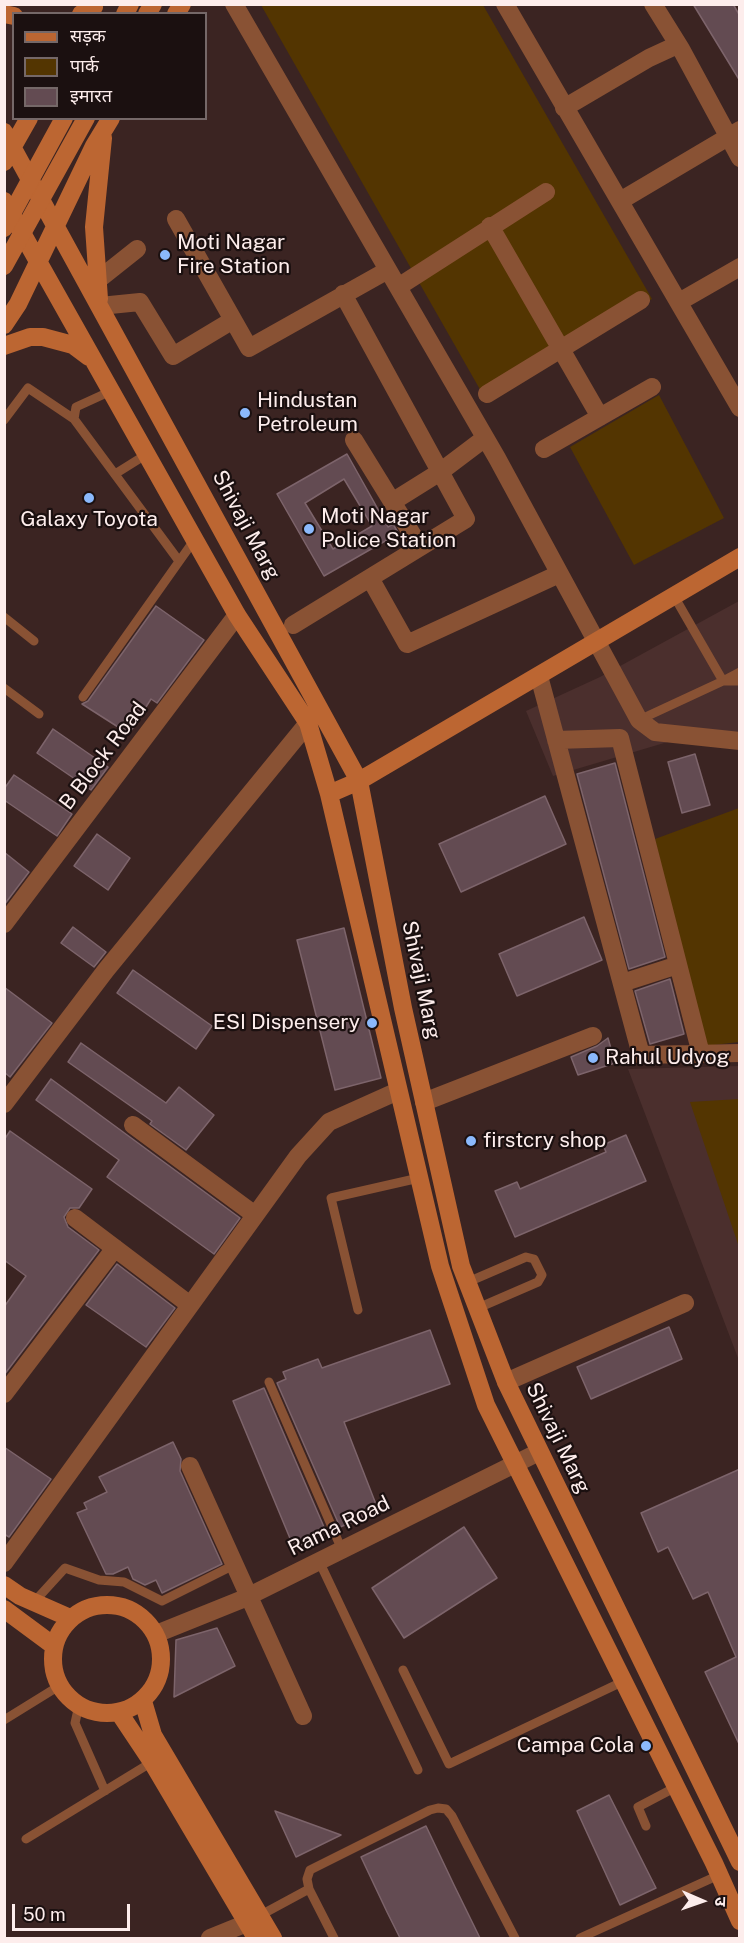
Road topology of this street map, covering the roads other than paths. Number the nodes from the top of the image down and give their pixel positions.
1 (234, 4) edge
2 (505, 4) edge
3 (653, 4) edge
4 (681, 49) junction
5 (564, 108) junction
6 (27, 120) edge
7 (63, 120) edge
8 (85, 120) edge
9 (107, 124) edge
10 (734, 134) edge
11 (7, 147) edge
12 (740, 158) edge
13 (546, 192) dead end
14 (4, 201) edge
15 (620, 201) junction
16 (176, 219) dead end
17 (56, 226) junction
18 (490, 226) junction
19 (4, 228) edge
20 (137, 249) dead end
21 (39, 261) junction
22 (4, 266) edge
23 (740, 267) edge
24 (388, 270) junction
25 (98, 280) junction
26 (398, 287) junction
27 (343, 294) junction
28 (641, 300) dead end
29 (679, 302) junction
30 (100, 306) junction
31 (233, 320) junction
32 (4, 325) edge
33 (4, 346) edge
34 (560, 348) junction
35 (95, 362) junction
36 (652, 387) dead end
37 (111, 391) junction
38 (487, 394) dead end
39 (738, 402) edge
40 (600, 417) junction
41 (74, 419) junction
42 (4, 420) edge
43 (485, 438) junction
44 (354, 440) dead end
45 (544, 449) dead end
46 (147, 454) junction
47 (440, 472) junction
48 (115, 474) junction
49 (392, 502) junction
50 (195, 539) junction
51 (420, 547) junction
52 (740, 557) edge
53 (179, 561) junction
54 (559, 574) junction
55 (370, 578) junction
56 (674, 596) junction
57 (237, 615) junction
58 (4, 617) edge
59 (293, 625) dead end
60 (34, 641) dead end
61 (596, 643) junction
62 (740, 672) edge
63 (539, 676) junction
64 (723, 681) junction
65 (740, 681) edge
66 (4, 688) edge
67 (83, 697) dead end
68 (39, 714) dead end
69 (639, 720) junction
70 (308, 723) junction
71 (556, 740) junction
72 (740, 741) edge
73 (359, 781) junction
74 (329, 795) junction
75 (4, 924) edge
76 (678, 965) junction
77 (622, 983) junction
78 (593, 1036) dead end
79 (740, 1053) edge
80 (701, 1054) junction
81 (398, 1090) junction
82 (424, 1102) junction
83 (4, 1104) edge
84 (133, 1125) dead end
85 (419, 1178) junction
86 (255, 1215) junction
87 (75, 1218) dead end
88 (115, 1248) junction
89 (468, 1282) junction
90 (686, 1303) dead end
91 (190, 1305) junction
92 (478, 1308) junction
93 (358, 1310) dead end
94 (269, 1382) dead end
95 (506, 1382) junction
96 (4, 1394) edge
97 (539, 1452) junction
98 (516, 1464) junction
99 (190, 1466) dead end
100 (342, 1550) junction
101 (320, 1561) junction
102 (4, 1563) edge
103 (234, 1565) junction
104 (4, 1585) edge
105 (248, 1597) junction
106 (34, 1602) junction
107 (4, 1609) edge
108 (70, 1618) junction
109 (156, 1634) junction
110 (54, 1646) junction
111 (403, 1670) dead end
112 (624, 1681) junction
113 (59, 1686) junction
114 (143, 1701) junction
115 (79, 1705) junction
116 (120, 1713) junction
117 (303, 1716) dead end
118 (4, 1720) edge
119 (152, 1762) junction
120 (418, 1770) dead end
121 (676, 1787) junction
122 (105, 1791) junction
123 (646, 1826) dead end
124 (26, 1839) dead end
125 (740, 1862) edge
126 (719, 1875) junction
127 (309, 1889) junction
128 (740, 1921) edge
129 (254, 1926) edge
130 (210, 1938) edge
131 (273, 1938) edge
132 (334, 1938) edge
133 (515, 1938) edge
134 (579, 1938) edge

1 - 24 street
2 - 5 street
3 - 4 street
4 - 5 street
4 - 10 street
5 - 15 street
6 - 11 main road
7 - 19 main road, bridge
8 - 22 main road, bridge
9 - 17 main road
9 - 25 main road
10 - 12 street
10 - 15 street
11 - 17 main road, Shivaji Marg
13 - 18 street
14 - 21 main road
15 - 29 street
16 - 31 street
17 - 21 main road
17 - 30 main road, Shivaji Marg
18 - 26 street
18 - 34 street
20 - 25 street
21 - 32 main road
21 - 35 main road
23 - 29 street
24 - 26 street
24 - 27 street
25 - 30 main road
26 - 43 street
27 - 31 street
27 - 47 street
28 - 34 street
29 - 39 street
30 - 31 street
30 - 73 main road, Shivaji Marg
33 - 35 main road
34 - 38 street
34 - 40 street
35 - 37 main road
36 - 40 street
37 - 41 lane
37 - 46 main road
40 - 45 street
41 - 42 lane
41 - 48 lane
43 - 47 street
43 - 54 street
44 - 49 street
46 - 48 lane
46 - 50 main road
47 - 49 street
47 - 51 street
48 - 53 lane
49 - 51 street
50 - 53 lane
50 - 57 main road
51 - 55 street
52 - 56 main road
53 - 67 lane
54 - 55 street
54 - 61 street
55 - 59 street
56 - 61 main road
56 - 64 lane
57 - 70 main road
57 - 75 street, B Block Road
58 - 60 lane
61 - 63 main road
61 - 69 street
62 - 64 lane
63 - 71 street
63 - 73 main road
64 - 65 lane
64 - 69 lane
66 - 68 lane
69 - 72 street
70 - 74 main road
70 - 83 street
71 - 76 street
71 - 77 street
73 - 74 main road
73 - 82 main road, Shivaji Marg
74 - 81 main road
76 - 77 street
76 - 80 street
77 - 80 street
78 - 82 street
79 - 80 street
81 - 85 main road
81 - 86 street
82 - 89 main road, Shivaji Marg
84 - 86 street
85 - 93 lane
85 - 98 main road
86 - 91 street
87 - 88 street
88 - 91 street
88 - 96 street
89 - 92 main road, Shivaji Marg
89 - 92 lane
90 - 95 street
91 - 102 street
92 - 95 main road, Shivaji Marg
94 - 100 lane
95 - 97 main road, Shivaji Marg
97 - 98 street, Rama Road
97 - 125 main road, Shivaji Marg
98 - 100 street, Rama Road
98 - 112 main road
99 - 103 street
100 - 101 street, Rama Road
101 - 105 street, Rama Road
101 - 120 lane
103 - 105 street
103 - 106 lane
104 - 106 main road
105 - 109 street, Rama Road
105 - 117 street
106 - 108 main road
107 - 110 main road
108 - 109 main road
108 - 110 main road
109 - 114 main road
110 - 113 main road
111 - 112 lane
112 - 121 main road
113 - 115 main road
113 - 118 lane
114 - 116 main road
114 - 129 main road
115 - 116 main road
115 - 122 lane
116 - 119 main road
119 - 122 lane
119 - 129 main road
121 - 123 lane
121 - 126 main road
122 - 124 lane
126 - 128 main road
126 - 134 lane
127 - 129 lane
127 - 132 lane
127 - 133 lane
129 - 130 street
129 - 131 main road

